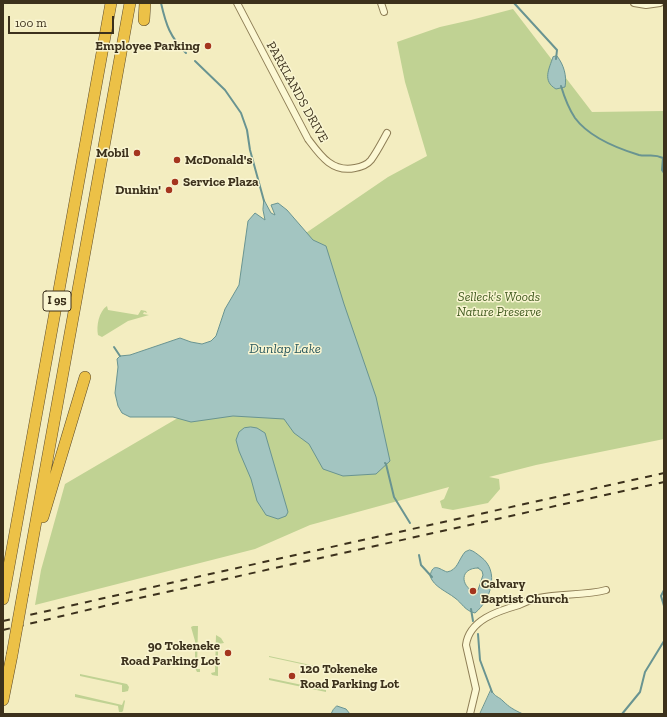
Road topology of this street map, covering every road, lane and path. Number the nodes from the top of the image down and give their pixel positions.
1 (111, 3) edge
2 (130, 3) edge
3 (145, 3) edge
4 (237, 3) edge
5 (381, 3) edge
6 (634, 3) edge
7 (660, 3) edge
8 (384, 12) dead end
9 (144, 20) dead end
10 (387, 133) dead end
11 (84, 377) dead end
12 (24, 589) junction
13 (606, 590) dead end
14 (3, 598) edge
15 (3, 700) edge
16 (470, 714) edge

1 - 14 highway, I 95
2 - 12 highway, I 95
3 - 9 highway
4 - 10 street, PARKLANDS DRIVE
5 - 8 street
6 - 7 street
11 - 12 highway
12 - 15 highway, I 95, bridge
13 - 16 street

